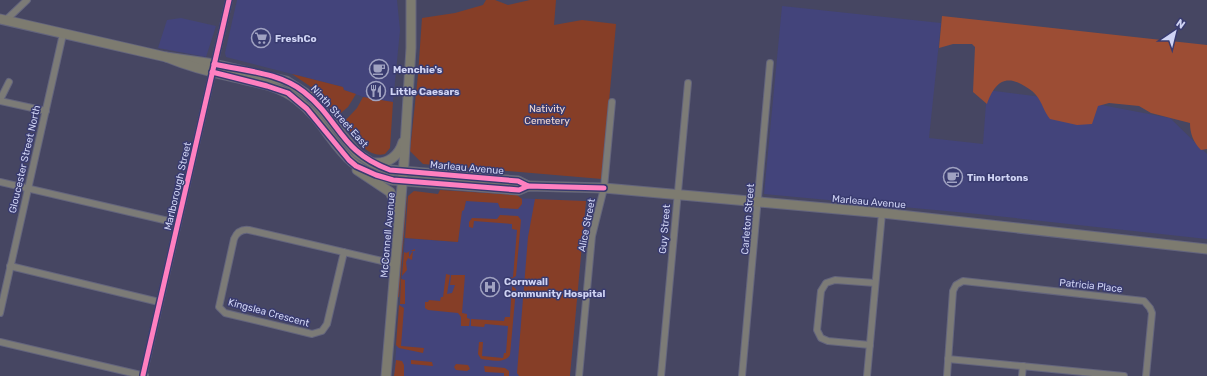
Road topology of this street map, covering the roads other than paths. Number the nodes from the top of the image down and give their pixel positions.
1 (27, 0) edge
2 (229, 0) edge
3 (411, 0) edge
4 (3, 19) edge
5 (63, 34) junction
6 (770, 63) dead end
7 (213, 68) junction
8 (9, 82) dead end
9 (688, 83) dead end
10 (0, 100) edge
11 (612, 102) dead end
12 (46, 111) junction
13 (405, 133) junction
14 (343, 154) junction
15 (373, 163) junction
16 (403, 176) junction
17 (0, 182) edge
18 (27, 188) junction
19 (604, 188) junction
20 (677, 196) junction
21 (758, 203) junction
22 (399, 212) junction
23 (882, 213) junction
24 (177, 223) junction
25 (1207, 248) edge
26 (344, 252) junction
27 (395, 264) junction
28 (10, 266) junction
29 (875, 283) junction
30 (159, 302) junction
31 (0, 313) edge
32 (0, 342) edge
33 (870, 345) junction
34 (948, 359) junction
35 (1023, 366) junction
36 (144, 376) edge
37 (386, 376) edge
38 (579, 376) edge
39 (661, 376) edge
40 (742, 376) edge
41 (867, 376) edge
42 (947, 376) edge
43 (1022, 376) edge
44 (1124, 376) edge
45 (1146, 376) edge

1 - 4 street
2 - 7 street, Marlborough Street
3 - 13 main road, McConnell Avenue
4 - 5 main road, Ninth Street East
5 - 7 main road, Ninth Street East
5 - 12 street, Gloucester Street North
6 - 21 street, Carleton Street
7 - 14 main road, Ninth Street East
7 - 15 main road, Ninth Street East
7 - 24 street, Marlborough Street
8 - 10 street
9 - 20 street, Guy Street
10 - 12 street
11 - 19 street, Alice Street
12 - 18 street, Gloucester Street North
13 - 15 main road
13 - 16 main road, McConnell Avenue
14 - 16 main road, Ninth Street East
14 - 22 main road
15 - 16 main road, Ninth Street East
16 - 19 main road, Marleau Avenue
16 - 22 main road, McConnell Avenue
17 - 18 street
18 - 24 street
18 - 28 street, Gloucester Street North
19 - 20 main road, Marleau Avenue
19 - 38 street, Alice Street
20 - 21 main road, Marleau Avenue
20 - 39 street, Guy Street
21 - 23 main road, Marleau Avenue
21 - 40 street, Carleton Street
22 - 27 main road, McConnell Avenue
23 - 25 main road, Marleau Avenue
23 - 29 street
24 - 30 street, Marlborough Street
26 - 26 street, Kingslea Crescent
26 - 27 street, Kingslea Crescent
27 - 37 main road, McConnell Avenue
28 - 30 street
28 - 31 street, Gloucester Street North
29 - 33 street
29 - 33 street
30 - 36 street, Marlborough Street
32 - 36 street
33 - 41 street
34 - 35 street
34 - 42 street
34 - 45 street, Patricia Place
35 - 43 street
35 - 44 street

